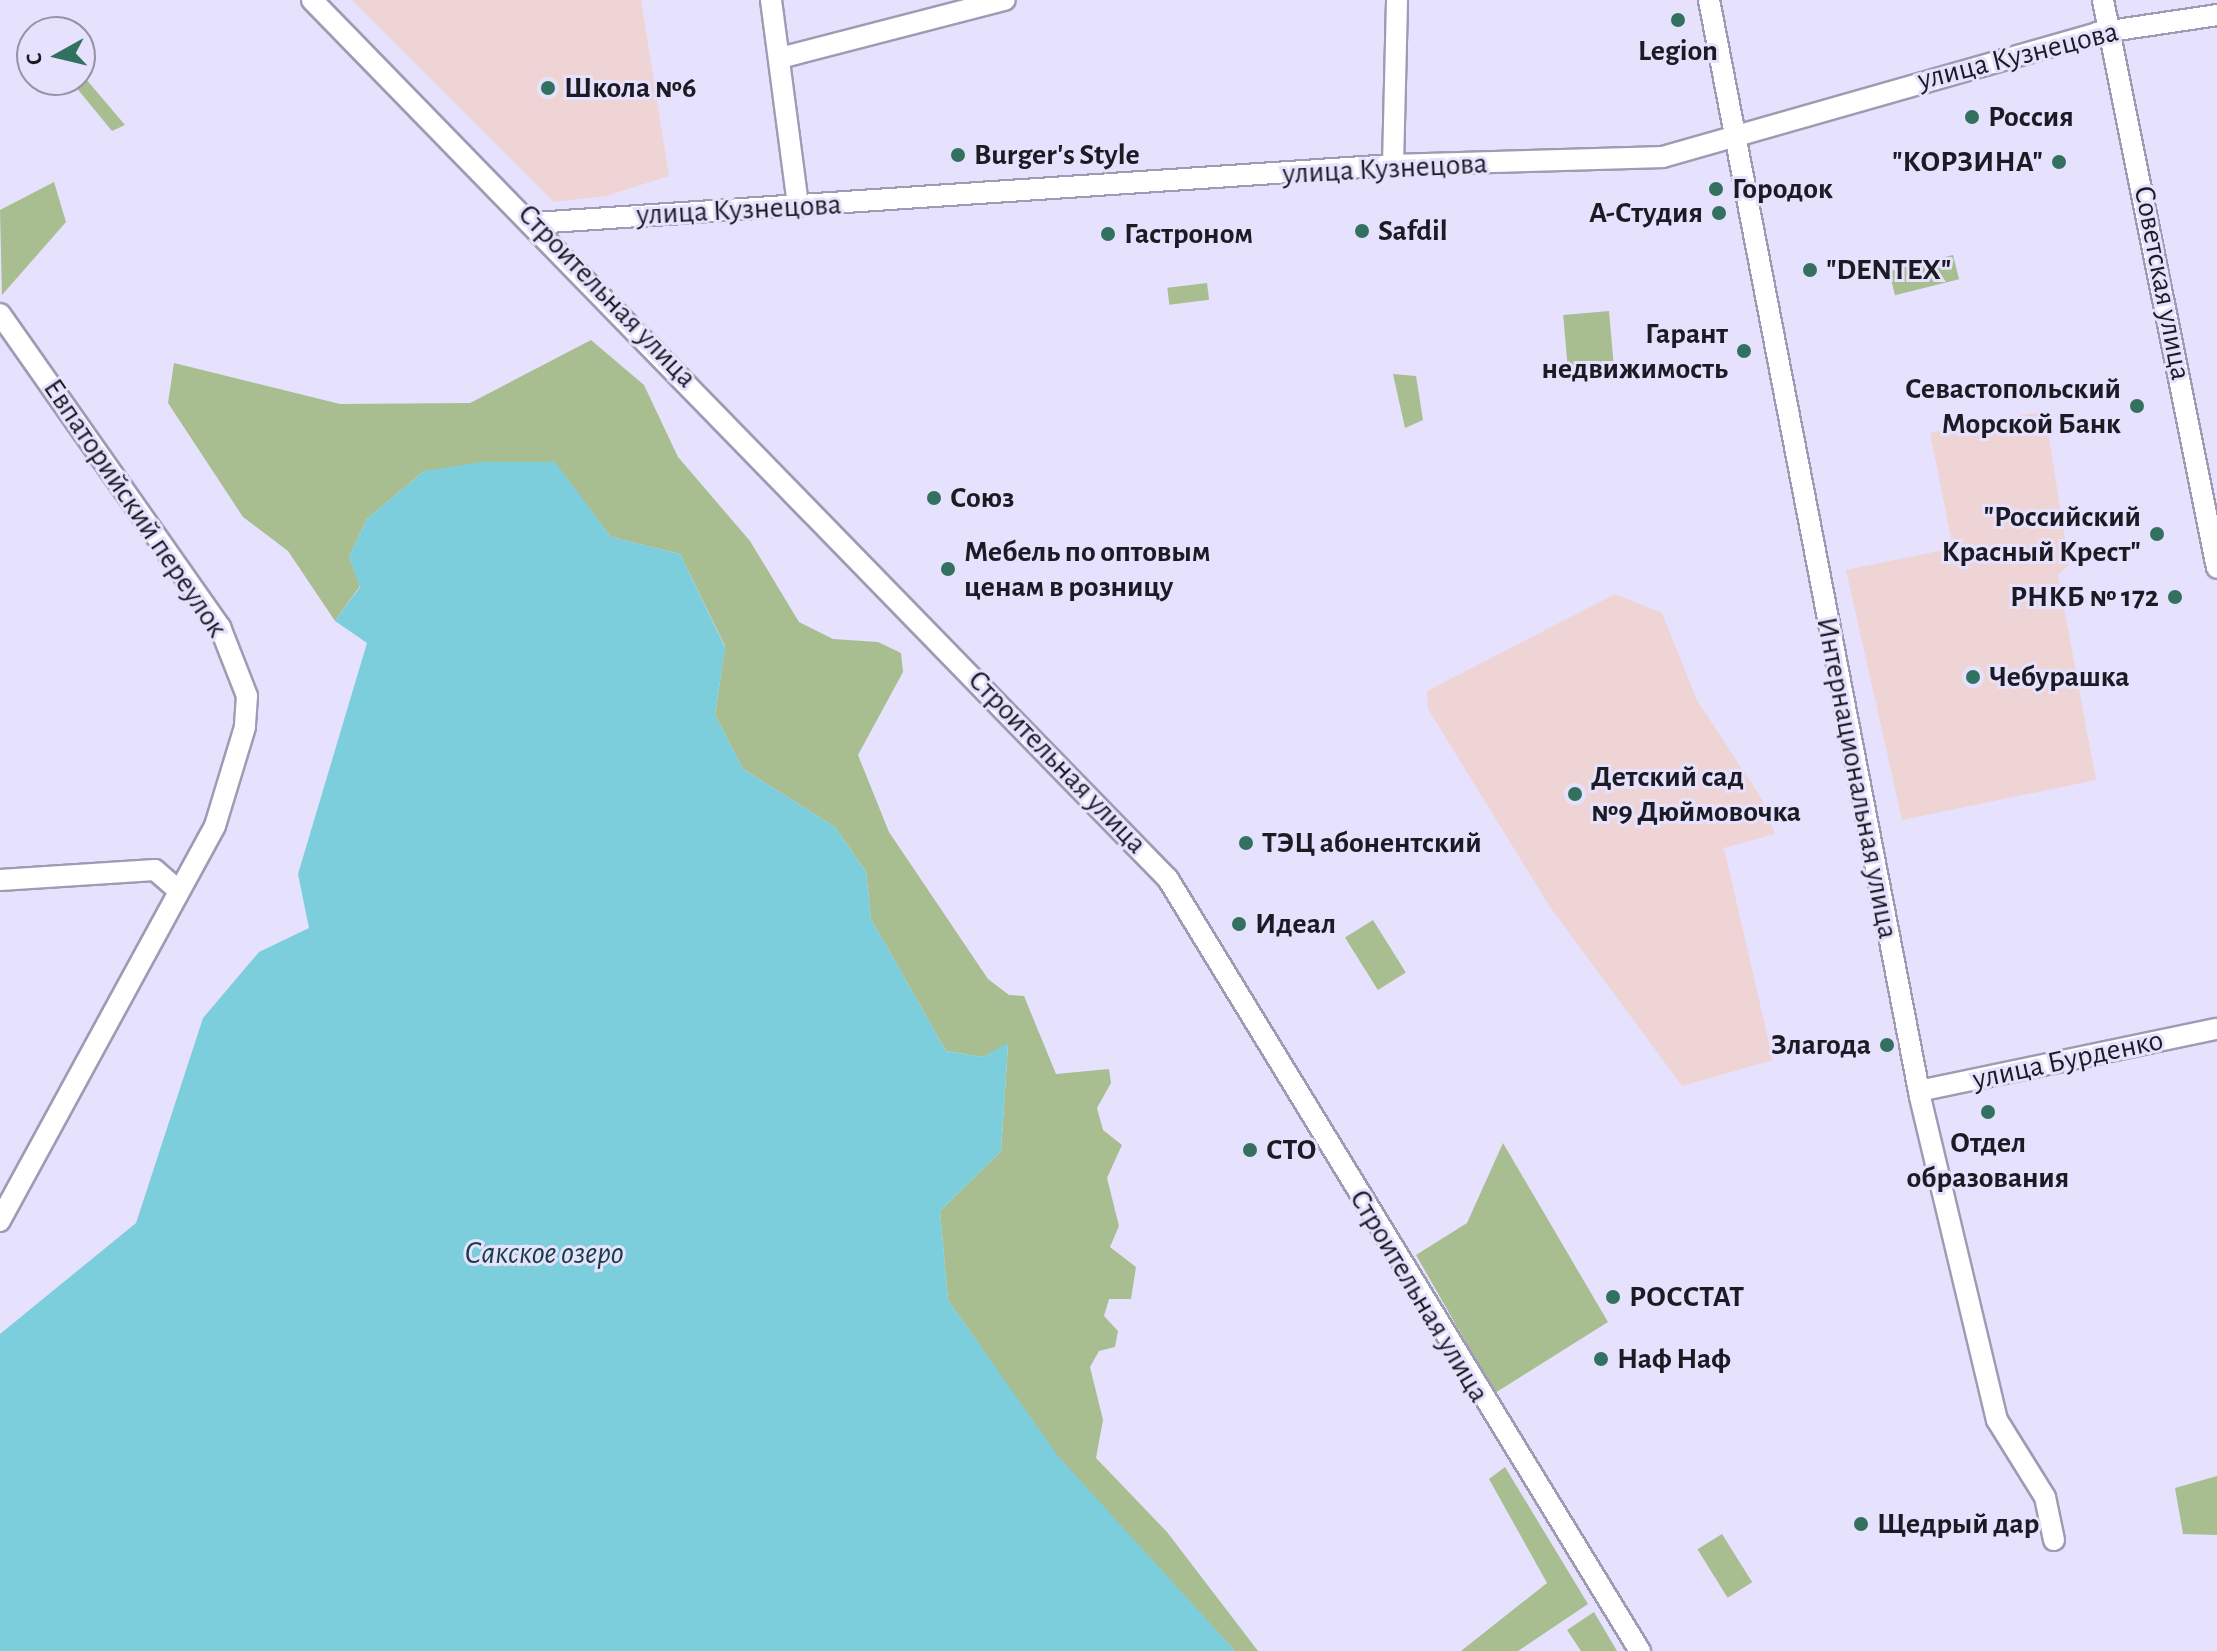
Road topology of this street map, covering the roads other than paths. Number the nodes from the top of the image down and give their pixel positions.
1 (312, 0) edge
2 (771, 0) edge
3 (1005, 0) edge
4 (1397, 0) edge
5 (1709, 0) edge
6 (2103, 0) edge
7 (2217, 15) edge
8 (2112, 30) junction
9 (780, 58) junction
10 (1737, 138) junction
11 (1393, 165) junction
12 (798, 206) junction
13 (535, 223) junction
14 (0, 314) edge
15 (2217, 568) edge
16 (0, 880) edge
17 (178, 890) junction
18 (2217, 1029) edge
19 (1919, 1091) junction
20 (0, 1221) edge
21 (2054, 1540) dead end
22 (1640, 1651) edge

1 - 13 street, Строительная улица
2 - 9 street
3 - 9 street
4 - 11 street
5 - 10 street, Интернациональная улица
6 - 8 street, Советская улица
7 - 8 street, улица Кузнецова
8 - 10 street, улица Кузнецова
8 - 15 street, Советская улица
9 - 12 street
10 - 11 street, улица Кузнецова
10 - 19 street, Интернациональная улица
11 - 12 street, улица Кузнецова
12 - 13 street, улица Кузнецова
13 - 22 street, Строительная улица
14 - 17 street, Евпаторийский переулок
16 - 17 street
17 - 20 street, Евпаторийский переулок
18 - 19 street, улица Бурденко
19 - 21 street, Интернациональная улица

